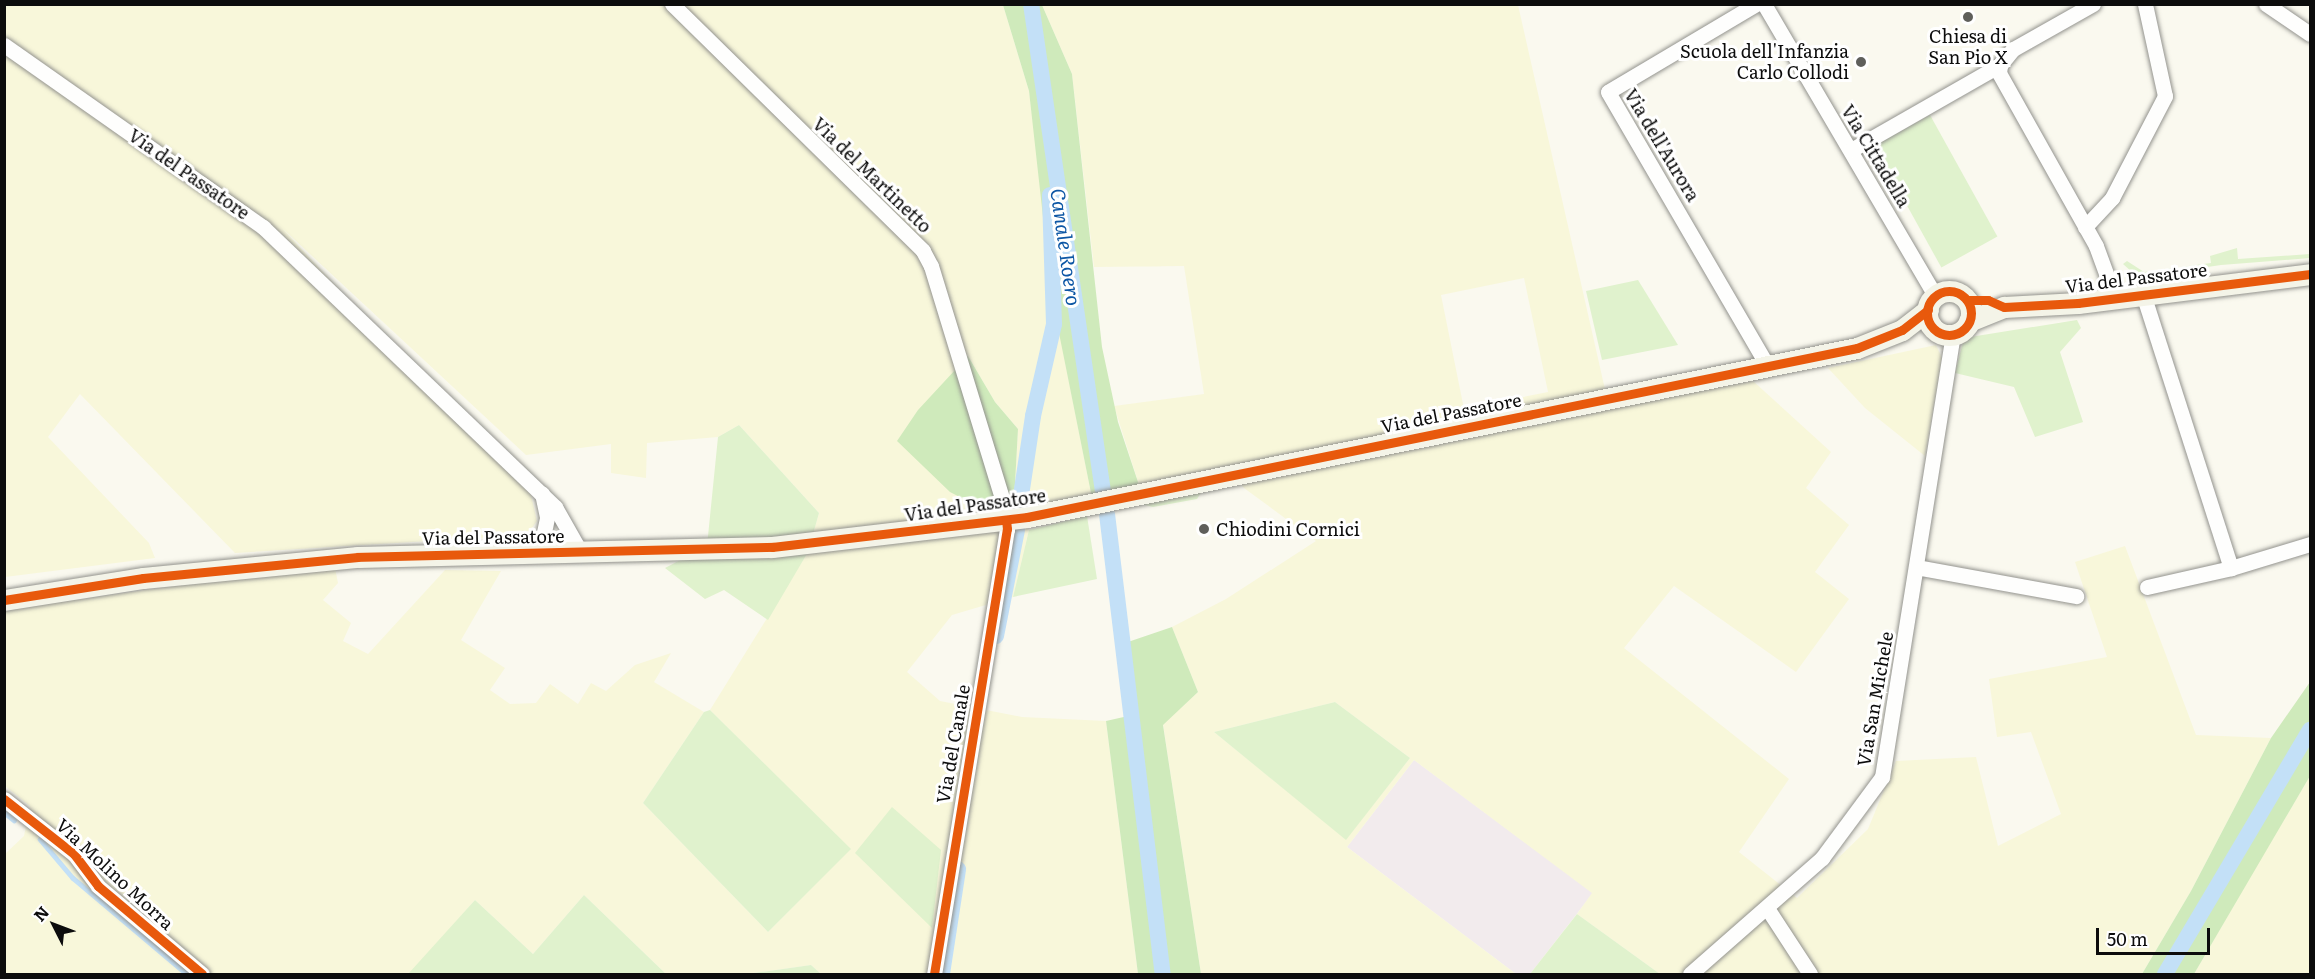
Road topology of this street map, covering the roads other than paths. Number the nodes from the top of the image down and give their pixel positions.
1 (672, 4) edge
2 (1756, 4) edge
3 (1764, 4) edge
4 (2093, 4) edge
5 (2145, 4) edge
6 (2266, 4) edge
7 (2310, 34) edge
8 (4, 45) edge
9 (2000, 65) junction
10 (1851, 150) junction
11 (2085, 227) junction
12 (2310, 274) edge
13 (2143, 294) junction
14 (2115, 298) junction
15 (1967, 300) junction
16 (1931, 303) junction
17 (2004, 307) junction
18 (1953, 329) junction
19 (1902, 330) junction
20 (1768, 367) junction
21 (542, 494) junction
22 (1006, 520) junction
23 (2310, 544) edge
24 (540, 551) junction
25 (580, 551) junction
26 (1916, 567) junction
27 (2231, 568) junction
28 (2147, 587) dead end
29 (2076, 596) dead end
30 (4, 600) edge
31 (4, 799) edge
32 (1767, 908) junction
33 (202, 975) edge
34 (934, 975) edge
35 (1690, 975) edge
36 (1810, 975) edge

1 - 22 street, Via del Martinetto
2 - 20 street, Via dell'Aurora
3 - 10 street, Via Cittadella
4 - 9 street
5 - 11 street
6 - 7 street
8 - 21 street, Via del Passatore
9 - 10 street
9 - 11 street
10 - 16 street, Via Cittadella
11 - 14 street
12 - 13 street, Via del Passatore
13 - 14 street, Via del Passatore
13 - 27 street, Via del Passatore
14 - 17 street, Via del Passatore
15 - 16 street, Via del Passatore
15 - 17 street, Via del Passatore
15 - 18 street
16 - 18 street
16 - 19 street, Via del Passatore
17 - 18 street, Via del Passatore
18 - 19 street, Via del Passatore
18 - 26 street, Via San Michele
19 - 20 street, Via del Passatore
20 - 22 street, Via del Passatore
21 - 24 street, Via del Passatore
21 - 25 street, Via del Passatore
22 - 25 street, Via del Passatore
22 - 34 street, Via del Canale
23 - 27 street
24 - 25 street, Via del Passatore
24 - 30 street, Via del Passatore
26 - 29 street
26 - 32 street, Via San Michele
27 - 28 street
31 - 33 street, Via Molino Morra
32 - 35 street, Via San Michele
32 - 36 street

